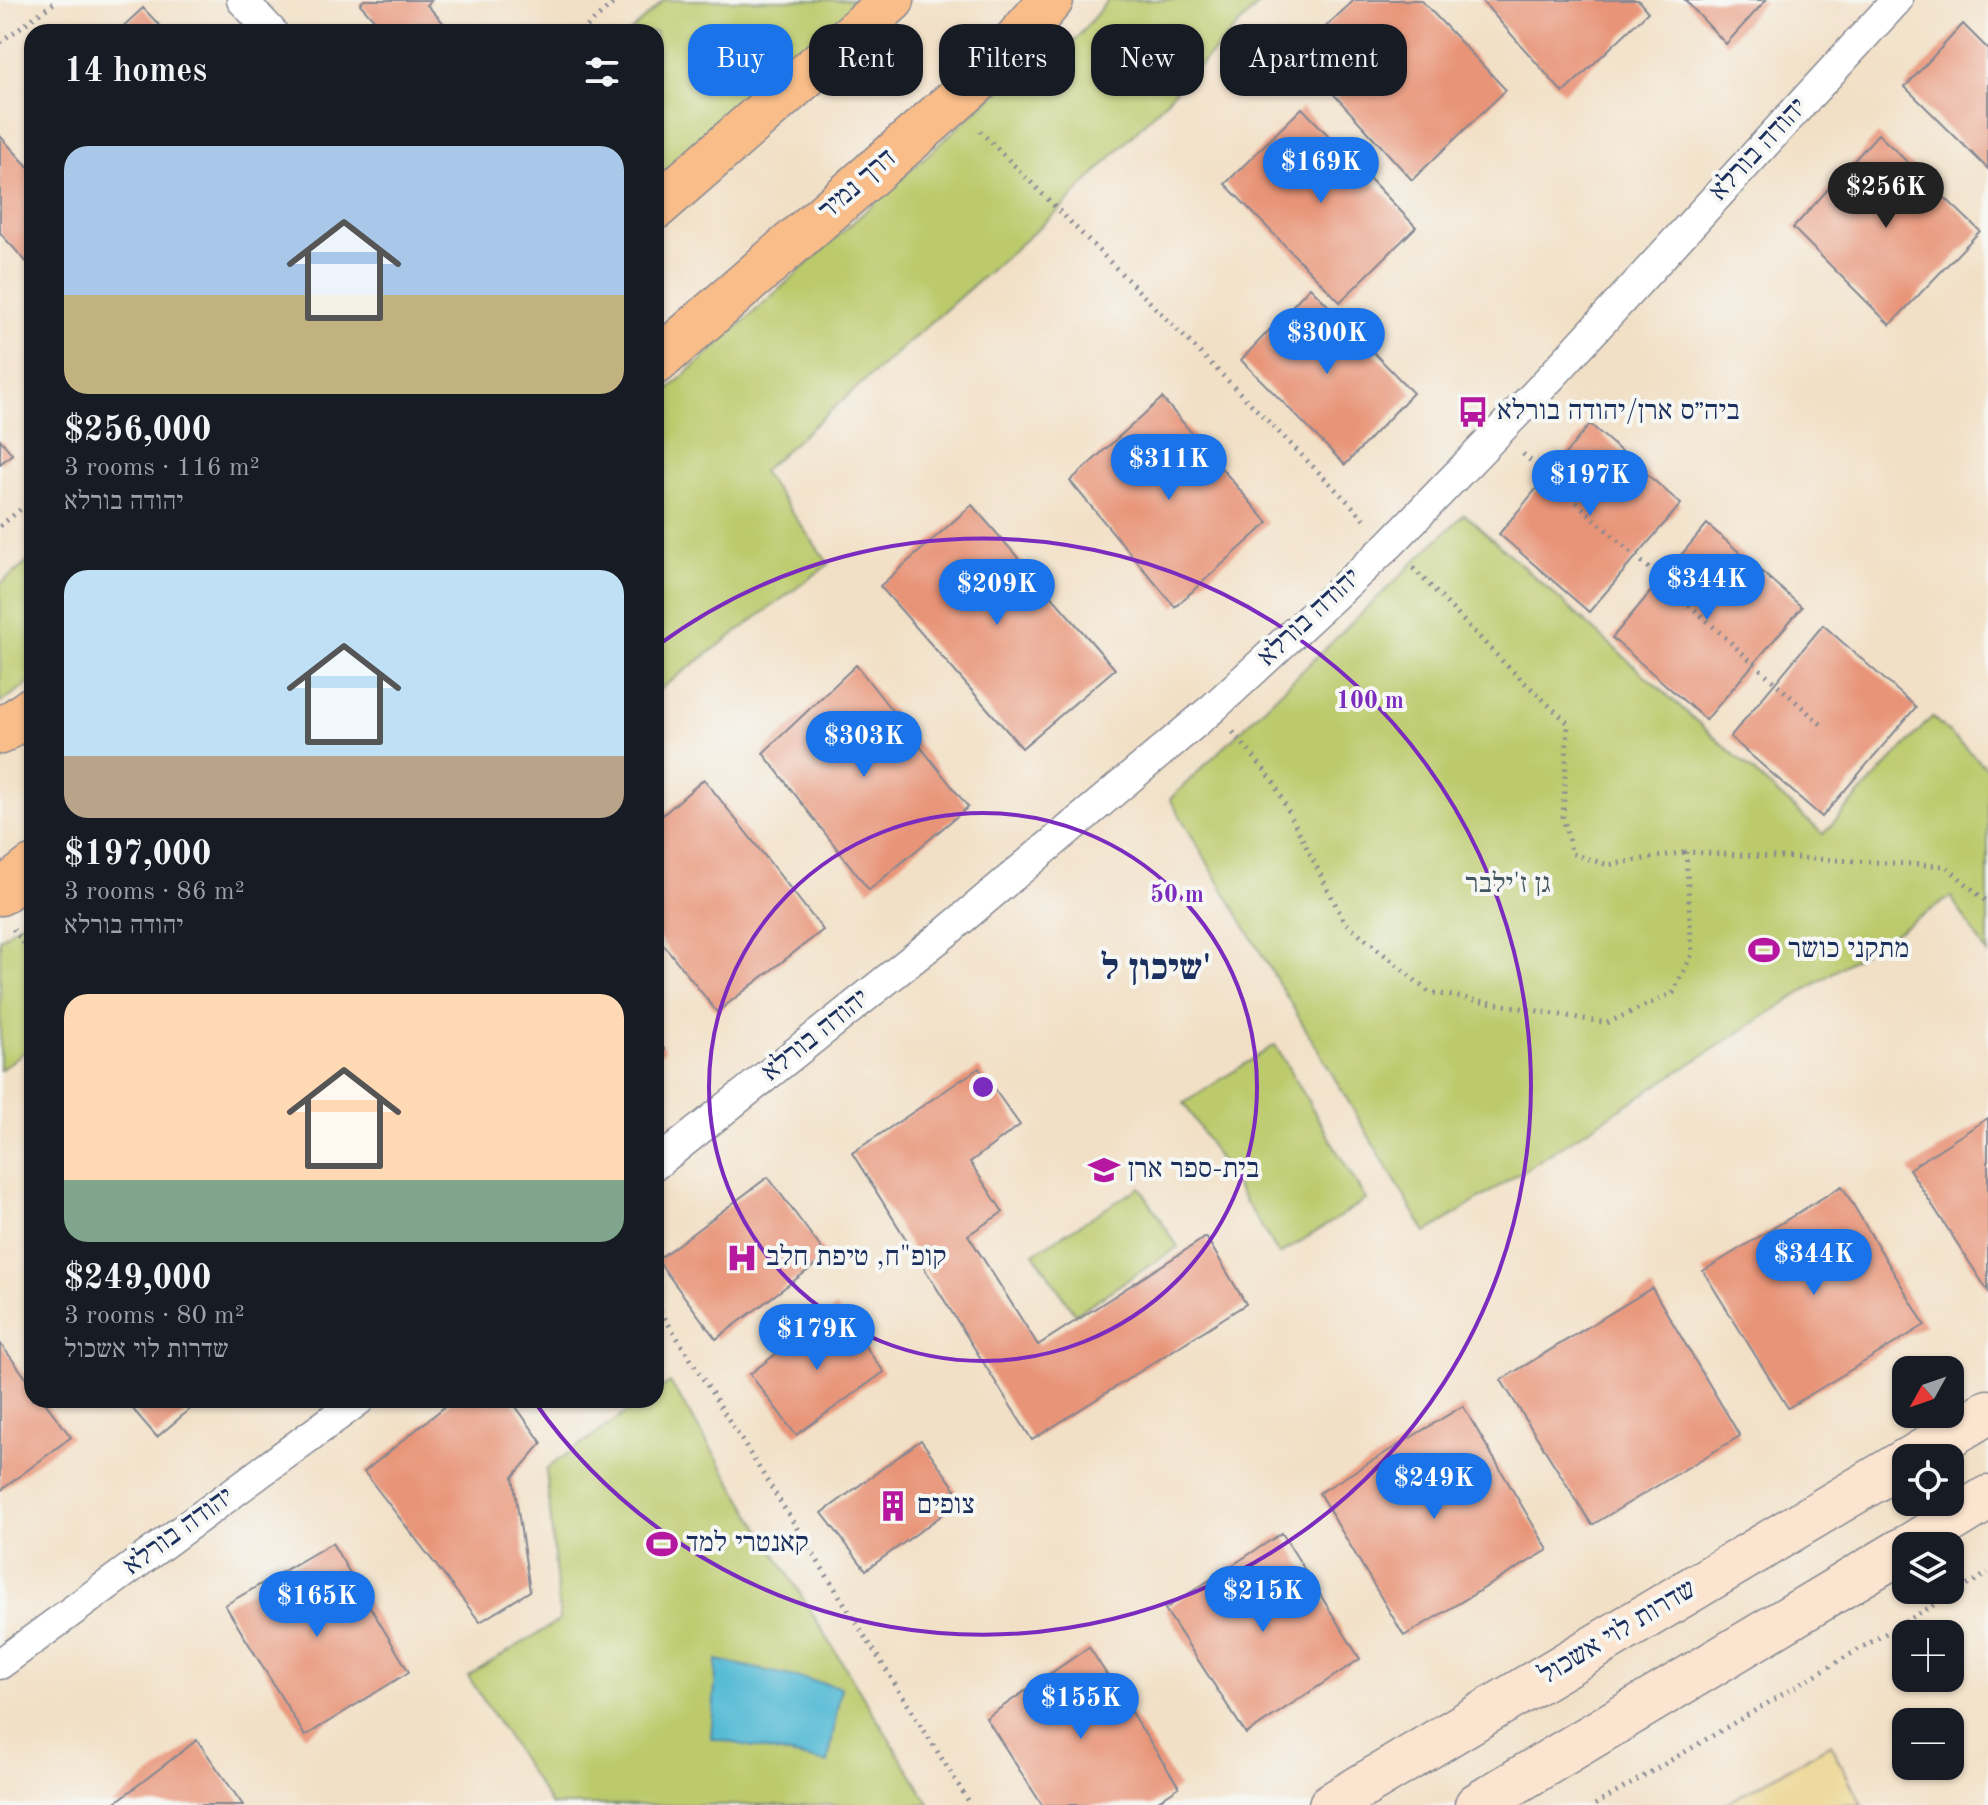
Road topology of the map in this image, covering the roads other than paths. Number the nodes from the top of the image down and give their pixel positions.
1 (242, 0) edge
2 (892, 0) edge
3 (1051, 0) edge
4 (1897, 0) edge
5 (264, 24) edge
6 (664, 200) edge
7 (664, 355) edge
8 (24, 715) edge
9 (0, 732) edge
10 (24, 874) edge
11 (0, 893) edge
12 (664, 1158) edge
13 (348, 1408) edge
14 (1988, 1412) edge
15 (1935, 1444) edge
16 (1892, 1469) edge
17 (1988, 1498) edge
18 (1932, 1532) edge
19 (1892, 1557) edge
20 (0, 1664) edge
21 (1331, 1805) edge
22 (1477, 1805) edge

1 - 5 street
2 - 6 highway
3 - 7 highway, דרך נמיר
4 - 12 street, יהודה בורלא
8 - 9 highway
10 - 11 highway
13 - 20 street, יהודה בורלא
14 - 15 street
16 - 21 street, שדרות לוי אשכול
17 - 18 street
19 - 22 street

